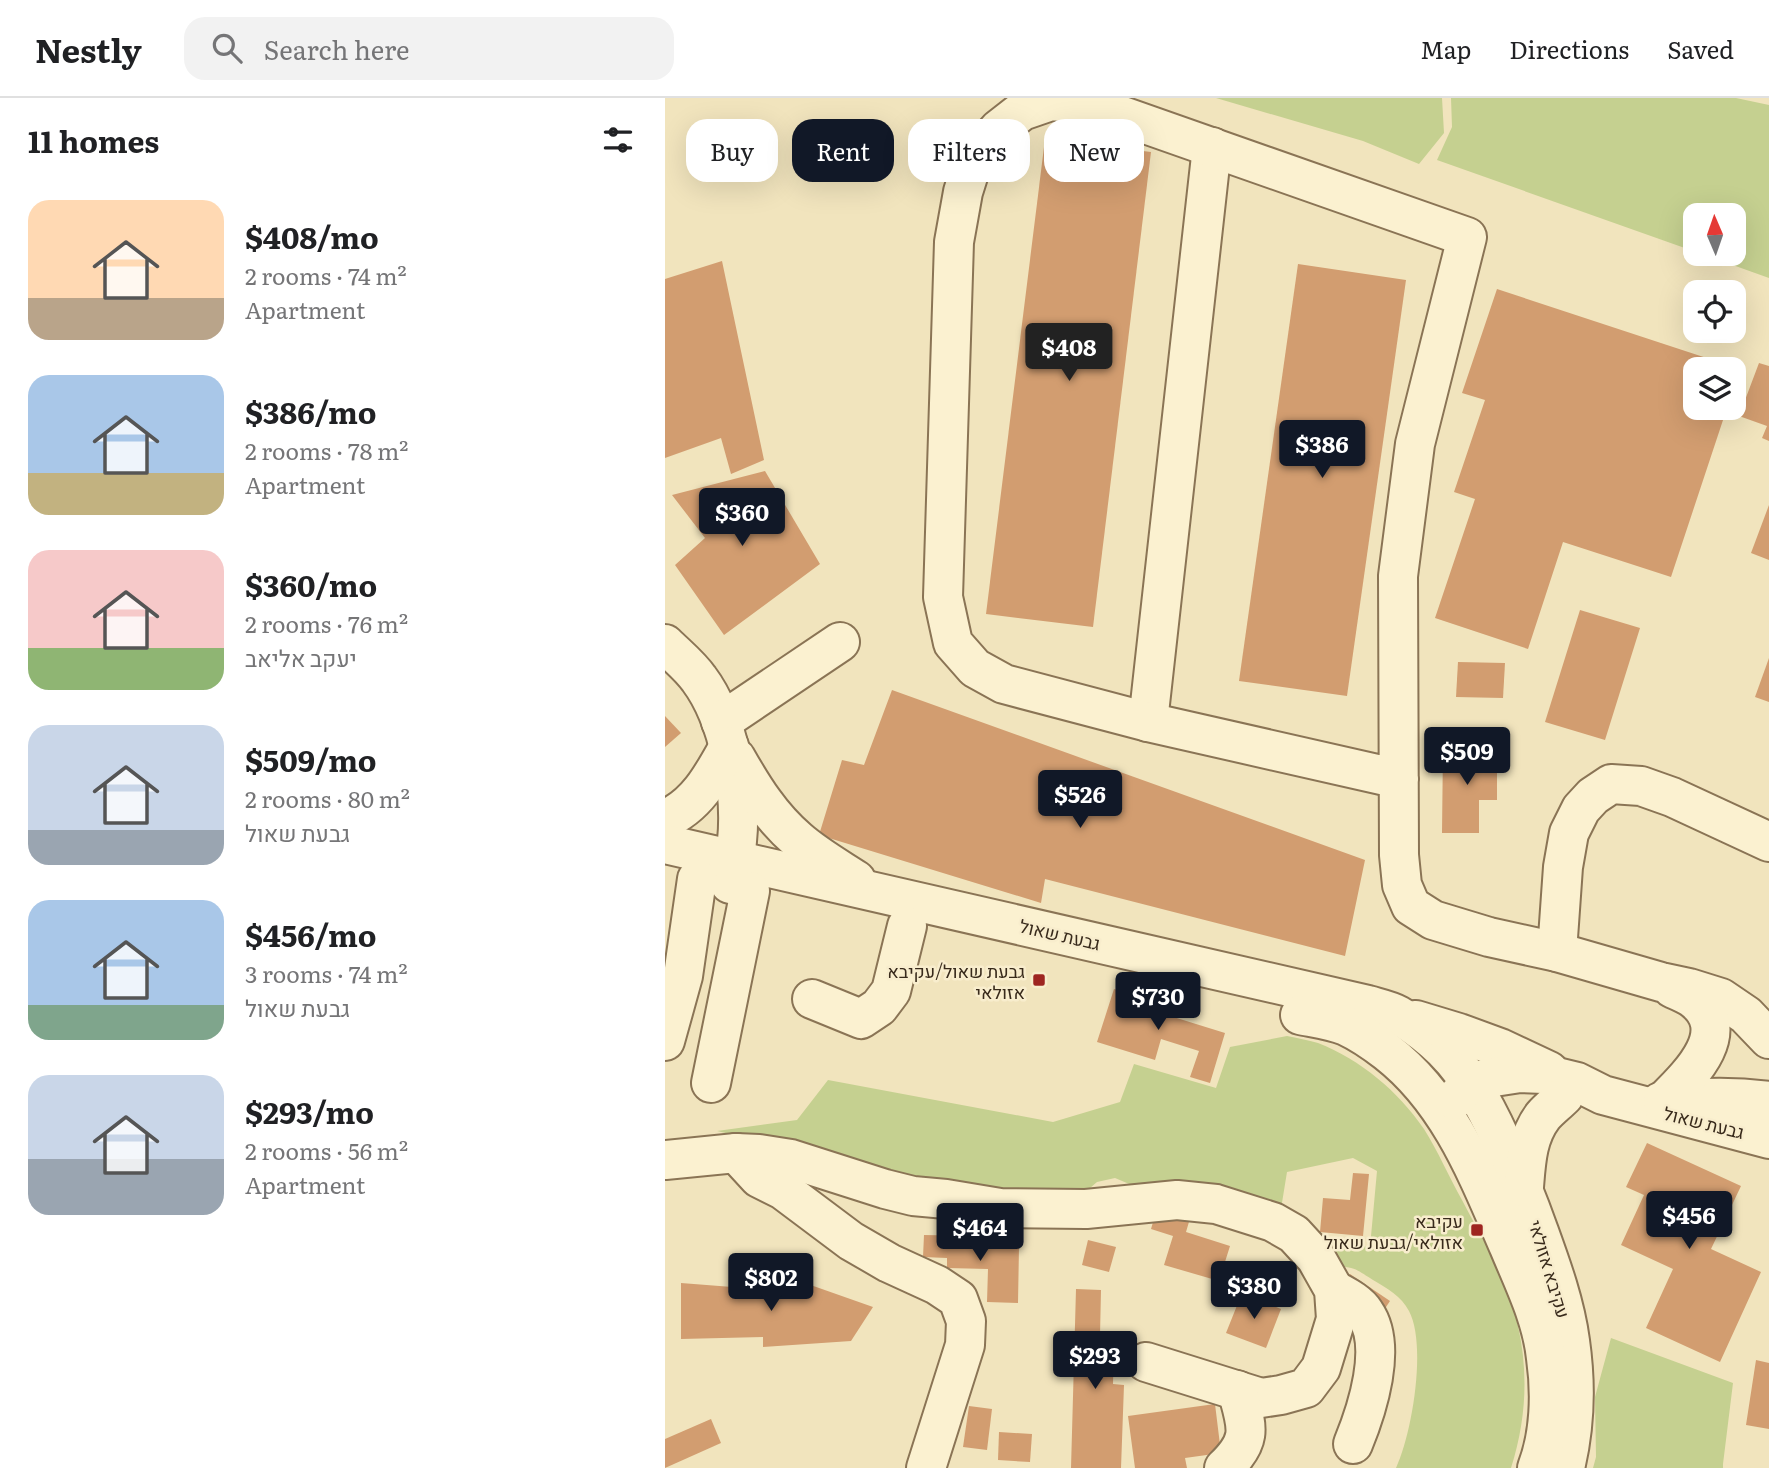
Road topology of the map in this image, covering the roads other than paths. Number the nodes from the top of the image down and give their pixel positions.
1 (1212, 147) junction
2 (840, 642) dead end
3 (665, 644) edge
4 (1148, 722) junction
5 (725, 734) junction
6 (1399, 779) junction
7 (665, 819) edge
8 (1769, 842) edge
9 (665, 844) edge
10 (715, 877) edge
11 (872, 892) junction
12 (907, 926) junction
13 (1557, 952) junction
14 (1661, 982) junction
15 (812, 999) dead end
16 (1397, 1014) junction
17 (1769, 1039) edge
18 (665, 1041) edge
19 (711, 1083) dead end
20 (1563, 1087) junction
21 (1478, 1093) junction
22 (1769, 1101) edge
23 (1651, 1104) junction
24 (1444, 1112) junction
25 (1769, 1138) edge
26 (736, 1153) junction
27 (665, 1160) edge
28 (1524, 1187) junction
29 (1334, 1290) junction
30 (1146, 1362) dead end
31 (1237, 1390) junction
32 (1353, 1444) dead end
33 (926, 1468) edge
34 (1224, 1468) edge
35 (1537, 1468) edge
36 (1565, 1468) edge

1 - 4 street
1 - 4 street
1 - 6 street
2 - 5 street
3 - 5 street
4 - 6 street
5 - 7 street
5 - 10 street
5 - 11 street
6 - 13 street
8 - 13 street
9 - 10 street, גבעת שאול
10 - 11 street, גבעת שאול
10 - 12 street, גבעת שאול
10 - 18 street
10 - 19 street
11 - 16 street, גבעת שאול
12 - 15 street
12 - 24 street, גבעת שאול
13 - 14 street
14 - 17 street
14 - 23 street
16 - 20 street
16 - 21 street, גבעת שאול
20 - 21 street, גבעת שאול
20 - 23 street, גבעת שאול
20 - 28 street
21 - 24 street, גבעת שאול
21 - 28 street, עקיבא אזולאי
22 - 23 street, גבעת שאול
23 - 25 street, גבעת שאול
24 - 35 street, עקיבא אזולאי
26 - 27 street
26 - 29 street
26 - 33 street
28 - 36 street, עקיבא אזולאי
29 - 31 street
29 - 32 street
30 - 31 street
31 - 34 street

